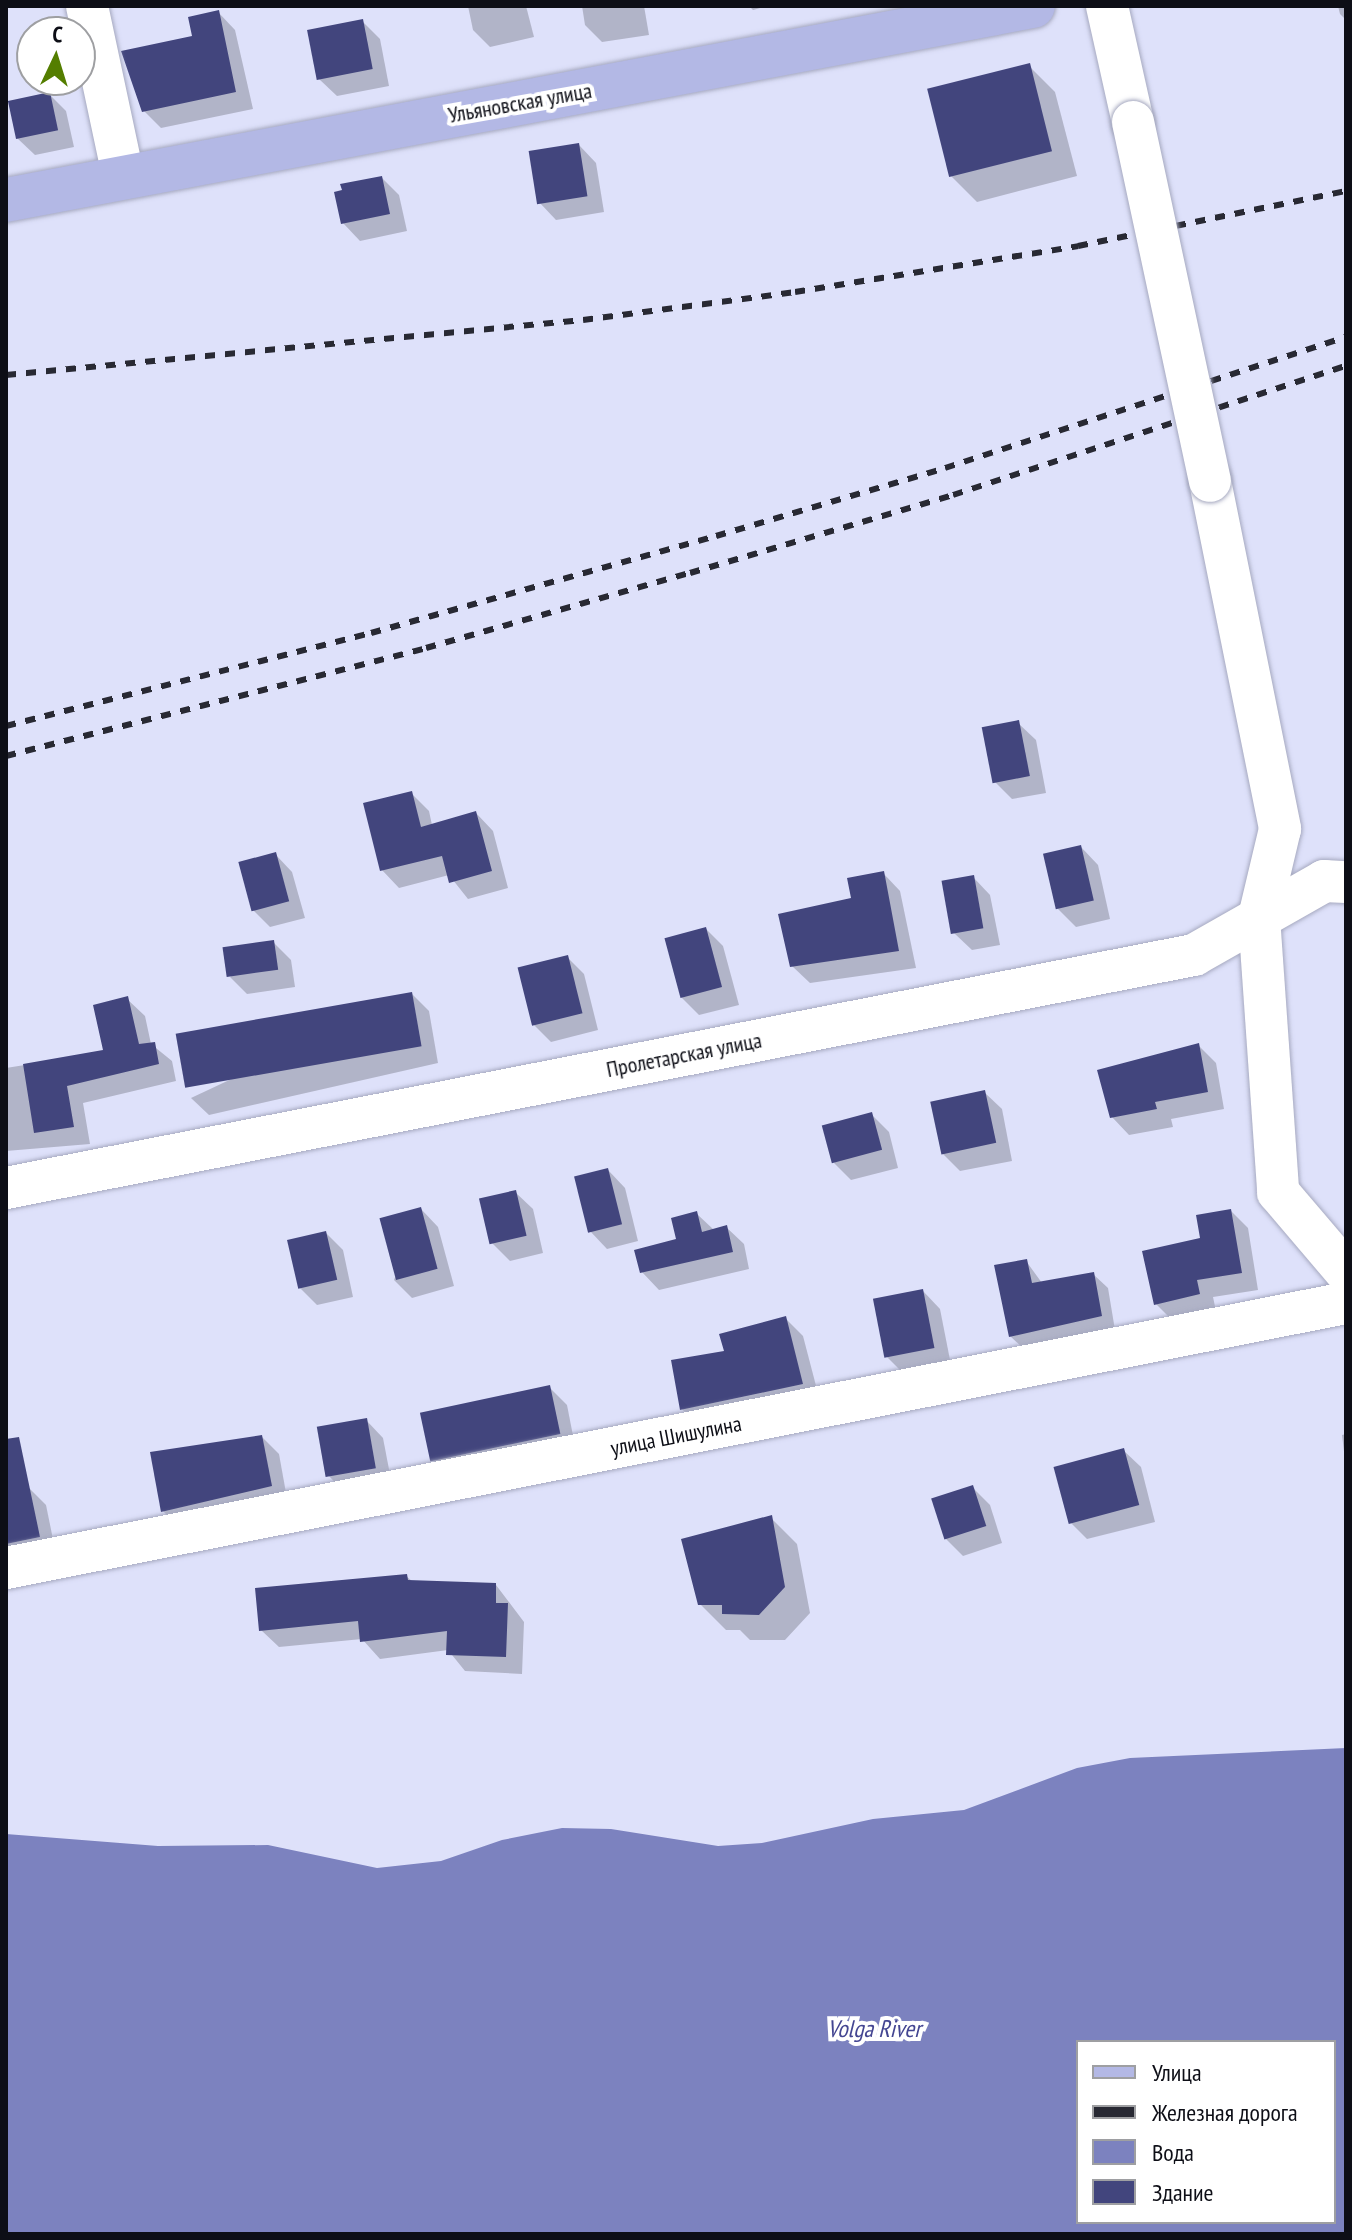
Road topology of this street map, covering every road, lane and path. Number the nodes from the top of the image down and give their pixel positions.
1 (87, 6) edge
2 (1107, 6) edge
3 (1009, 9) edge
4 (123, 175) junction
5 (6, 200) edge
6 (1346, 882) edge
7 (1259, 917) junction
8 (6, 1188) edge
9 (1346, 1272) edge
10 (1346, 1303) edge
11 (6, 1568) edge

1 - 4 street
2 - 7 street, bridge
3 - 4 main road, Ульяновская улица
4 - 5 main road, Ульяновская улица
6 - 7 street, Пролетарская улица
7 - 8 street, Пролетарская улица
7 - 9 street
10 - 11 street, улица Шишулина

